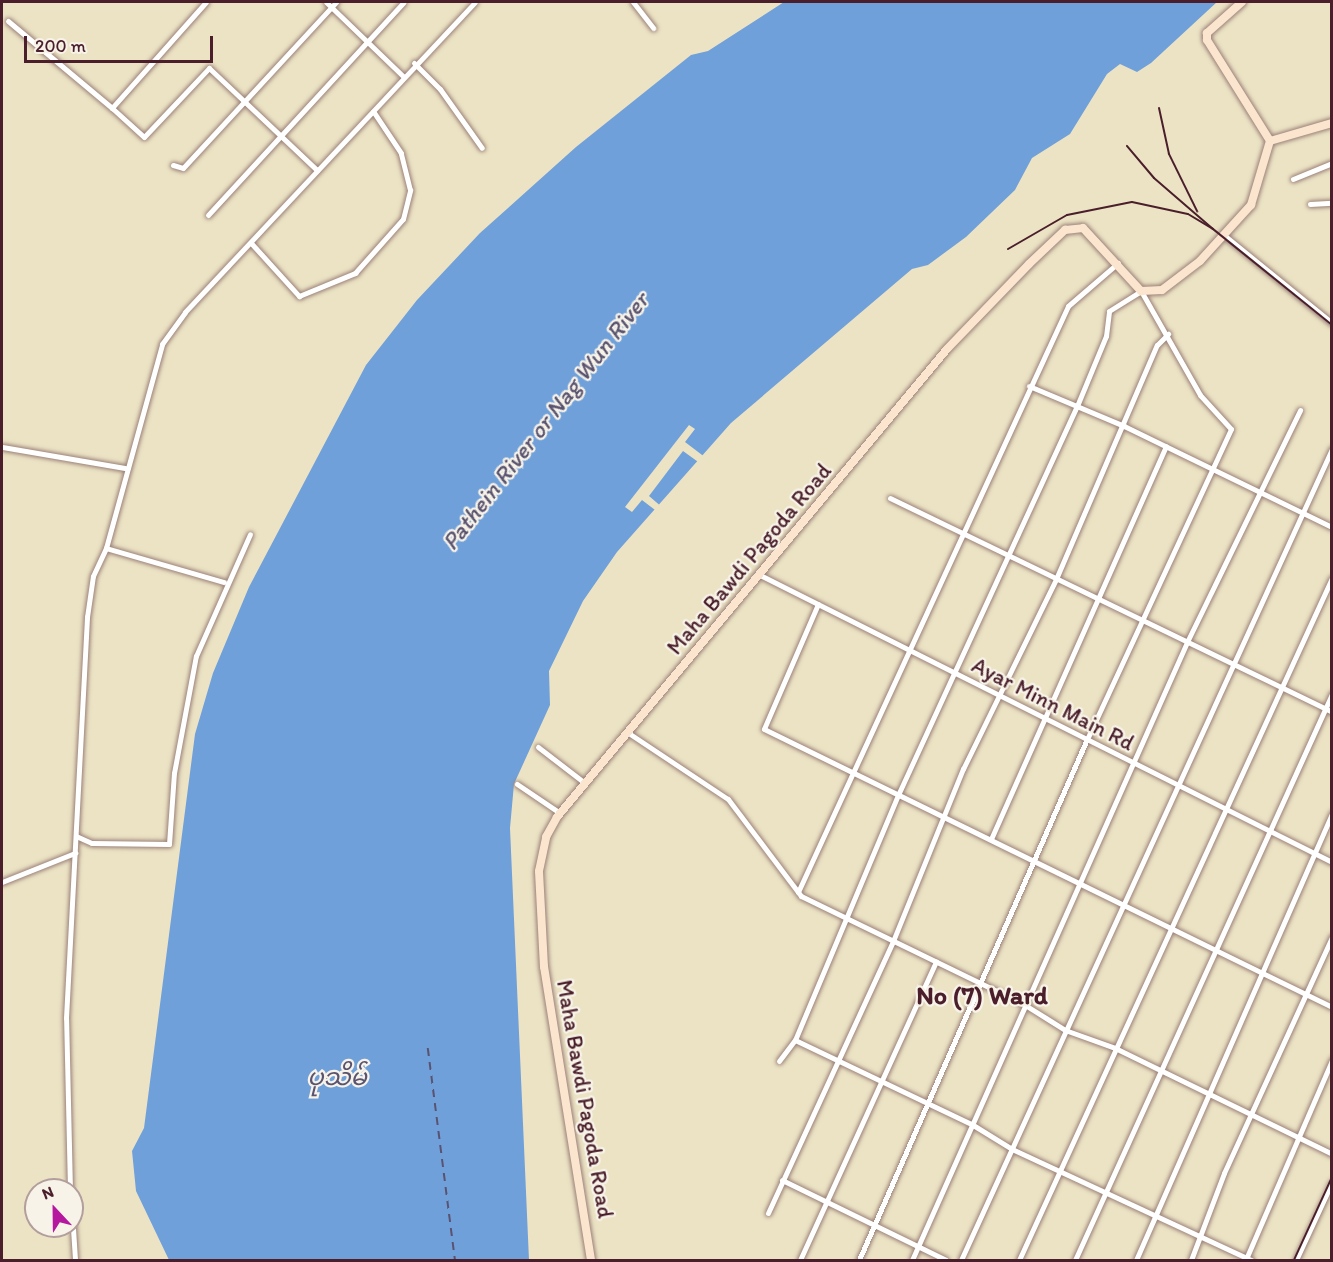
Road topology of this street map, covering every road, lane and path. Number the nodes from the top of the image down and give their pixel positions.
1 (206, 2) edge
2 (326, 2) edge
3 (404, 2) edge
4 (475, 2) edge
5 (633, 2) edge
6 (1242, 2) edge
7 (334, 4) edge
8 (8, 21) dead end
9 (653, 28) dead end
10 (369, 40) junction
11 (414, 63) junction
12 (403, 76) junction
13 (244, 102) junction
14 (112, 108) junction
15 (373, 111) junction
16 (1332, 123) edge
17 (281, 135) junction
18 (1270, 141) junction
19 (482, 148) dead end
20 (1332, 163) edge
21 (173, 165) dead end
22 (317, 170) junction
23 (1293, 179) dead end
24 (1332, 203) edge
25 (1310, 204) dead end
26 (207, 215) dead end
27 (1225, 236) junction
28 (252, 243) junction
29 (1118, 263) junction
30 (1141, 291) junction
31 (1332, 324) edge
32 (1168, 334) junction
33 (1029, 386) junction
34 (1077, 406) junction
35 (1300, 410) dead end
36 (1124, 426) junction
37 (1167, 446) junction
38 (2, 447) edge
39 (1332, 449) edge
40 (1211, 467) junction
41 (125, 468) junction
42 (1259, 492) junction
43 (890, 498) dead end
44 (1300, 511) junction
45 (1332, 527) edge
46 (250, 534) dead end
47 (963, 534) junction
48 (106, 548) junction
49 (1008, 557) junction
50 (760, 575) junction
51 (1332, 578) edge
52 (1056, 579) junction
53 (224, 582) junction
54 (1098, 599) junction
55 (818, 604) junction
56 (1141, 620) junction
57 (1187, 642) junction
58 (911, 651) junction
59 (1232, 664) junction
60 (954, 672) junction
61 (1280, 687) junction
62 (1332, 694) edge
63 (998, 695) junction
64 (1325, 709) junction
65 (1332, 712) edge
66 (1044, 718) junction
67 (627, 732) junction
68 (1087, 739) junction
69 (538, 747) dead end
70 (1132, 762) junction
71 (856, 775) junction
72 (585, 783) junction
73 (518, 784) dead end
74 (1177, 785) junction
75 (898, 795) junction
76 (1222, 807) junction
77 (560, 813) junction
78 (1332, 813) edge
79 (943, 817) junction
80 (1268, 831) junction
81 (76, 836) junction
82 (991, 839) junction
83 (75, 853) junction
84 (1313, 853) junction
85 (1034, 859) junction
86 (1332, 862) edge
87 (2, 882) edge
88 (1082, 883) junction
89 (798, 892) junction
90 (1124, 904) junction
91 (844, 917) junction
92 (1170, 927) junction
93 (1332, 937) edge
94 (893, 941) junction
95 (1216, 950) junction
96 (936, 962) junction
97 (1261, 971) junction
98 (981, 984) junction
99 (1306, 994) junction
100 (1026, 1005) junction
101 (1332, 1006) edge
102 (1065, 1030) junction
103 (795, 1040) junction
104 (1115, 1048) junction
105 (836, 1059) junction
106 (1332, 1060) edge
107 (779, 1061) dead end
108 (1161, 1071) junction
109 (879, 1078) junction
110 (1208, 1094) junction
111 (930, 1104) junction
112 (1251, 1114) junction
113 (973, 1125) junction
114 (1296, 1136) junction
115 (1012, 1149) junction
116 (1332, 1154) edge
117 (1061, 1168) junction
118 (70, 1178) edge
119 (782, 1180) junction
120 (1332, 1182) edge
121 (1106, 1190) junction
122 (826, 1200) junction
123 (768, 1213) dead end
124 (1156, 1214) junction
125 (875, 1224) junction
126 (1203, 1237) junction
127 (74, 1238) edge
128 (919, 1247) junction
129 (75, 1260) edge
130 (591, 1260) edge
131 (800, 1260) edge
132 (860, 1260) edge
133 (912, 1260) edge
134 (946, 1260) edge
135 (961, 1260) edge
136 (1019, 1260) edge
137 (1074, 1260) edge
138 (1136, 1260) edge
139 (1191, 1260) edge
140 (1247, 1260) edge
141 (1296, 1260) edge

1 - 14 street
2 - 7 street
3 - 10 street
4 - 11 street
5 - 9 street
6 - 18 street
7 - 10 street
7 - 13 street
8 - 14 street
10 - 12 street
10 - 17 street
11 - 12 street
11 - 19 street
12 - 15 street
13 - 14 street
13 - 17 street
13 - 21 street
15 - 22 street
15 - 28 street
16 - 18 street
17 - 22 street
17 - 26 street
18 - 27 street
20 - 23 street
22 - 28 street
24 - 25 street
27 - 30 street
27 - 31 street
28 - 41 street
29 - 30 street, Maha Bawdi Pagoda Road
29 - 33 street
29 - 50 street, Maha Bawdi Pagoda Road
30 - 32 street
30 - 34 street
32 - 36 street
32 - 40 street
33 - 34 street
33 - 47 street
34 - 36 street
34 - 49 street
35 - 42 street
36 - 37 street
36 - 52 street
37 - 40 street
37 - 54 street
38 - 41 street
39 - 44 street
40 - 42 street
40 - 56 street
41 - 48 street
42 - 44 street
42 - 57 street
43 - 47 street
44 - 45 street
44 - 59 street
46 - 53 street
47 - 49 street
47 - 58 street
48 - 53 street
48 - 81 street
49 - 52 street
49 - 60 street
50 - 55 street, Ayar Minn Main Rd
50 - 67 street, Maha Bawdi Pagoda Road
51 - 61 street
52 - 54 street
52 - 63 street
53 - 81 street
54 - 56 street
54 - 66 street
55 - 58 street, Ayar Minn Main Rd
55 - 71 street
56 - 57 street
56 - 68 street
57 - 59 street
57 - 70 street
58 - 60 street, Ayar Minn Main Rd
58 - 71 street
59 - 61 street
59 - 74 street
60 - 63 street, Ayar Minn Main Rd
60 - 75 street
61 - 64 street
61 - 76 street
62 - 64 street
63 - 66 street, Ayar Minn Main Rd
63 - 79 street
64 - 65 street
64 - 80 street
66 - 68 street, Ayar Minn Main Rd
66 - 82 street
67 - 72 street, Maha Bawdi Pagoda Road
67 - 89 street
68 - 70 street, Ayar Minn Main Rd
68 - 85 street
69 - 72 street
70 - 74 street, Ayar Minn Main Rd
70 - 88 street
71 - 75 street
71 - 89 street
72 - 77 street, Maha Bawdi Pagoda Road
73 - 77 street
74 - 76 street, Ayar Minn Main Rd
74 - 90 street
75 - 79 street
75 - 91 street
76 - 80 street, Ayar Minn Main Rd
76 - 92 street
77 - 130 street, Maha Bawdi Pagoda Road
78 - 84 street
79 - 82 street
79 - 94 street
80 - 84 street, Ayar Minn Main Rd
80 - 95 street
81 - 83 street
82 - 85 street
83 - 87 street
83 - 118 street
84 - 86 street, Ayar Minn Main Rd
84 - 97 street
85 - 88 street
85 - 98 street
88 - 90 street
88 - 100 street
89 - 91 street
90 - 92 street
90 - 102 street
91 - 94 street
91 - 103 street
92 - 95 street
92 - 104 street
93 - 99 street
94 - 96 street
94 - 105 street
95 - 97 street
95 - 108 street
96 - 98 street
96 - 109 street
97 - 99 street
97 - 110 street
98 - 100 street
98 - 111 street
99 - 101 street
99 - 112 street
100 - 102 street
100 - 113 street
102 - 104 street
102 - 115 street
103 - 105 street
103 - 107 street
104 - 108 street
104 - 117 street
105 - 109 street
105 - 119 street
106 - 114 street
108 - 110 street
108 - 121 street
109 - 111 street
109 - 122 street
110 - 112 street
110 - 124 street
111 - 113 street
111 - 125 street
112 - 114 street
112 - 126 street
113 - 115 street
113 - 128 street
114 - 116 street
114 - 140 street
115 - 117 street
115 - 135 street
117 - 121 street
117 - 136 street
119 - 122 street
119 - 123 street
120 - 141 street
121 - 124 street
121 - 137 street
122 - 125 street
122 - 131 street
124 - 126 street
124 - 138 street
125 - 128 street
125 - 132 street
126 - 139 street
126 - 140 street
127 - 129 street
128 - 133 street
128 - 134 street

